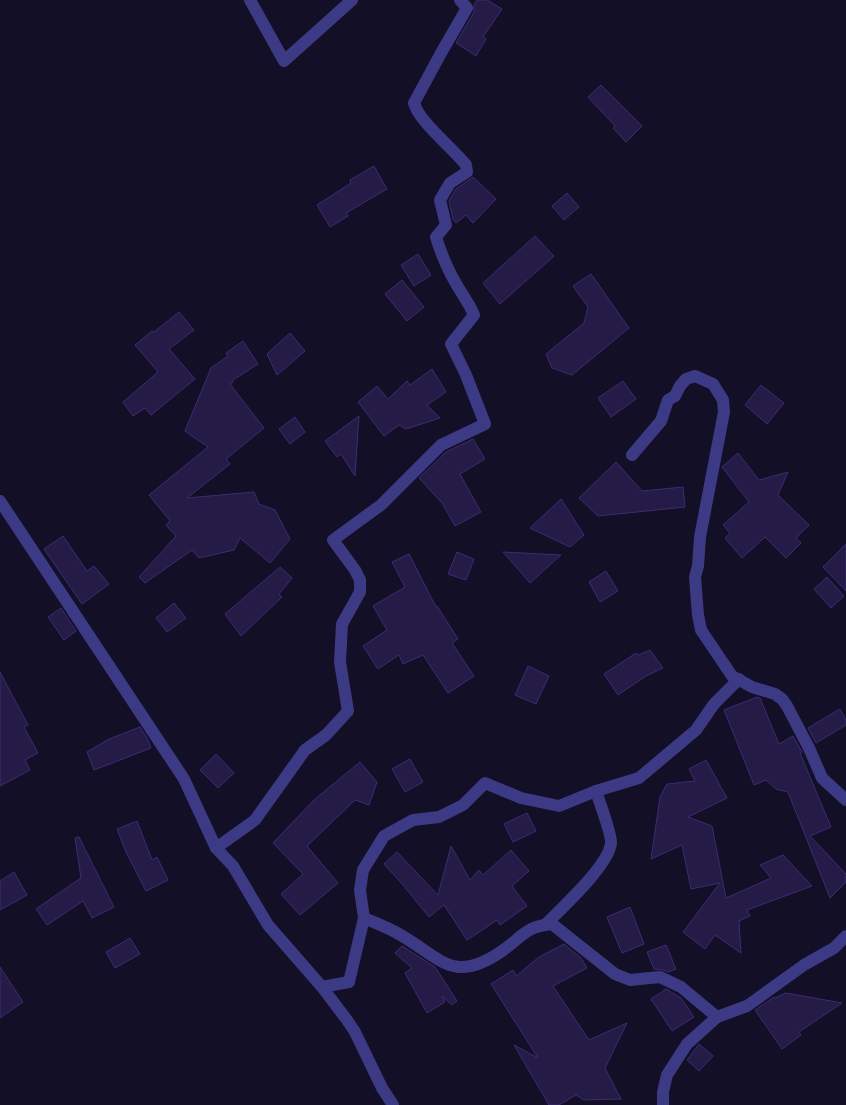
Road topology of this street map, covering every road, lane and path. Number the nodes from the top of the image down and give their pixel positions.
1 (250, 0) edge
2 (352, 0) edge
3 (460, 0) edge
4 (632, 455) dead end
5 (0, 501) edge
6 (740, 679) junction
7 (596, 791) junction
8 (846, 800) edge
9 (216, 848) junction
10 (364, 918) junction
11 (545, 925) junction
12 (846, 936) edge
13 (322, 987) junction
14 (717, 1017) junction
15 (394, 1105) edge
16 (663, 1105) edge

1 - 2 street
3 - 9 street
4 - 6 street
5 - 9 street
6 - 7 street
6 - 8 street
7 - 10 street
7 - 11 street
9 - 13 street
10 - 11 street
10 - 13 street
11 - 14 street
12 - 14 street
13 - 15 street
14 - 16 street

